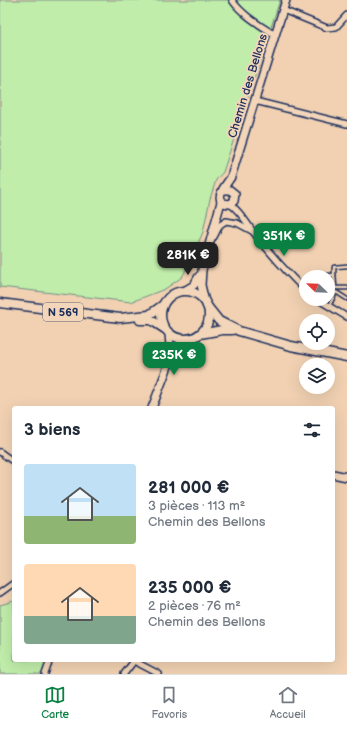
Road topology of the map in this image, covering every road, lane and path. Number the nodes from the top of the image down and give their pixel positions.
1 (232, 0) edge
2 (286, 0) edge
3 (282, 10) junction
4 (347, 15) edge
5 (275, 35) junction
6 (255, 101) junction
7 (347, 124) edge
8 (231, 177) junction
9 (224, 190) junction
10 (232, 190) junction
11 (228, 203) junction
12 (253, 232) junction
13 (209, 246) junction
14 (347, 266) edge
15 (202, 270) junction
16 (334, 270) edge
17 (335, 282) edge
18 (299, 284) edge
19 (347, 288) edge
20 (336, 290) junction
21 (184, 291) junction
22 (347, 299) edge
23 (0, 304) edge
24 (206, 304) junction
25 (163, 305) junction
26 (328, 307) joint
27 (347, 317) edge
28 (127, 318) junction
29 (239, 331) junction
30 (167, 332) junction
31 (200, 334) junction
32 (189, 339) junction
33 (347, 357) edge
34 (147, 406) edge
35 (153, 406) edge
36 (1, 454) edge
37 (12, 461) edge
38 (335, 474) edge
39 (347, 476) edge
40 (12, 584) edge
41 (0, 593) edge
42 (49, 662) edge
43 (133, 662) edge
44 (138, 662) edge
45 (45, 674) edge
46 (124, 674) edge
47 (159, 674) edge

1 - 5 street
2 - 3 main road, Chemin des Bellons
3 - 4 street
3 - 5 main road, Chemin des Bellons
5 - 6 main road, Chemin des Bellons
6 - 7 street
6 - 8 main road, Chemin des Bellons
8 - 9 main road, Chemin des Bellons
8 - 10 main road, Chemin des Bellons
9 - 10 main road
9 - 11 main road, Chemin des Bellons
10 - 11 main road, Chemin des Bellons
11 - 12 street
11 - 13 main road
12 - 13 street
12 - 18 street
13 - 15 main road
14 - 16 lane
15 - 21 main road
15 - 24 main road
17 - 20 lane
19 - 20 lane
20 - 22 lane
20 - 26 lane
21 - 24 main road
21 - 25 main road
23 - 28 main road, N 569
24 - 29 main road
24 - 31 main road
25 - 28 main road, N 569
25 - 30 main road
26 - 27 street
28 - 30 main road, N 569
29 - 31 main road
29 - 33 main road
30 - 32 main road
30 - 34 main road
31 - 32 main road
32 - 35 main road
36 - 37 street
38 - 39 main road
40 - 41 street
42 - 45 street
43 - 46 street
44 - 47 street

